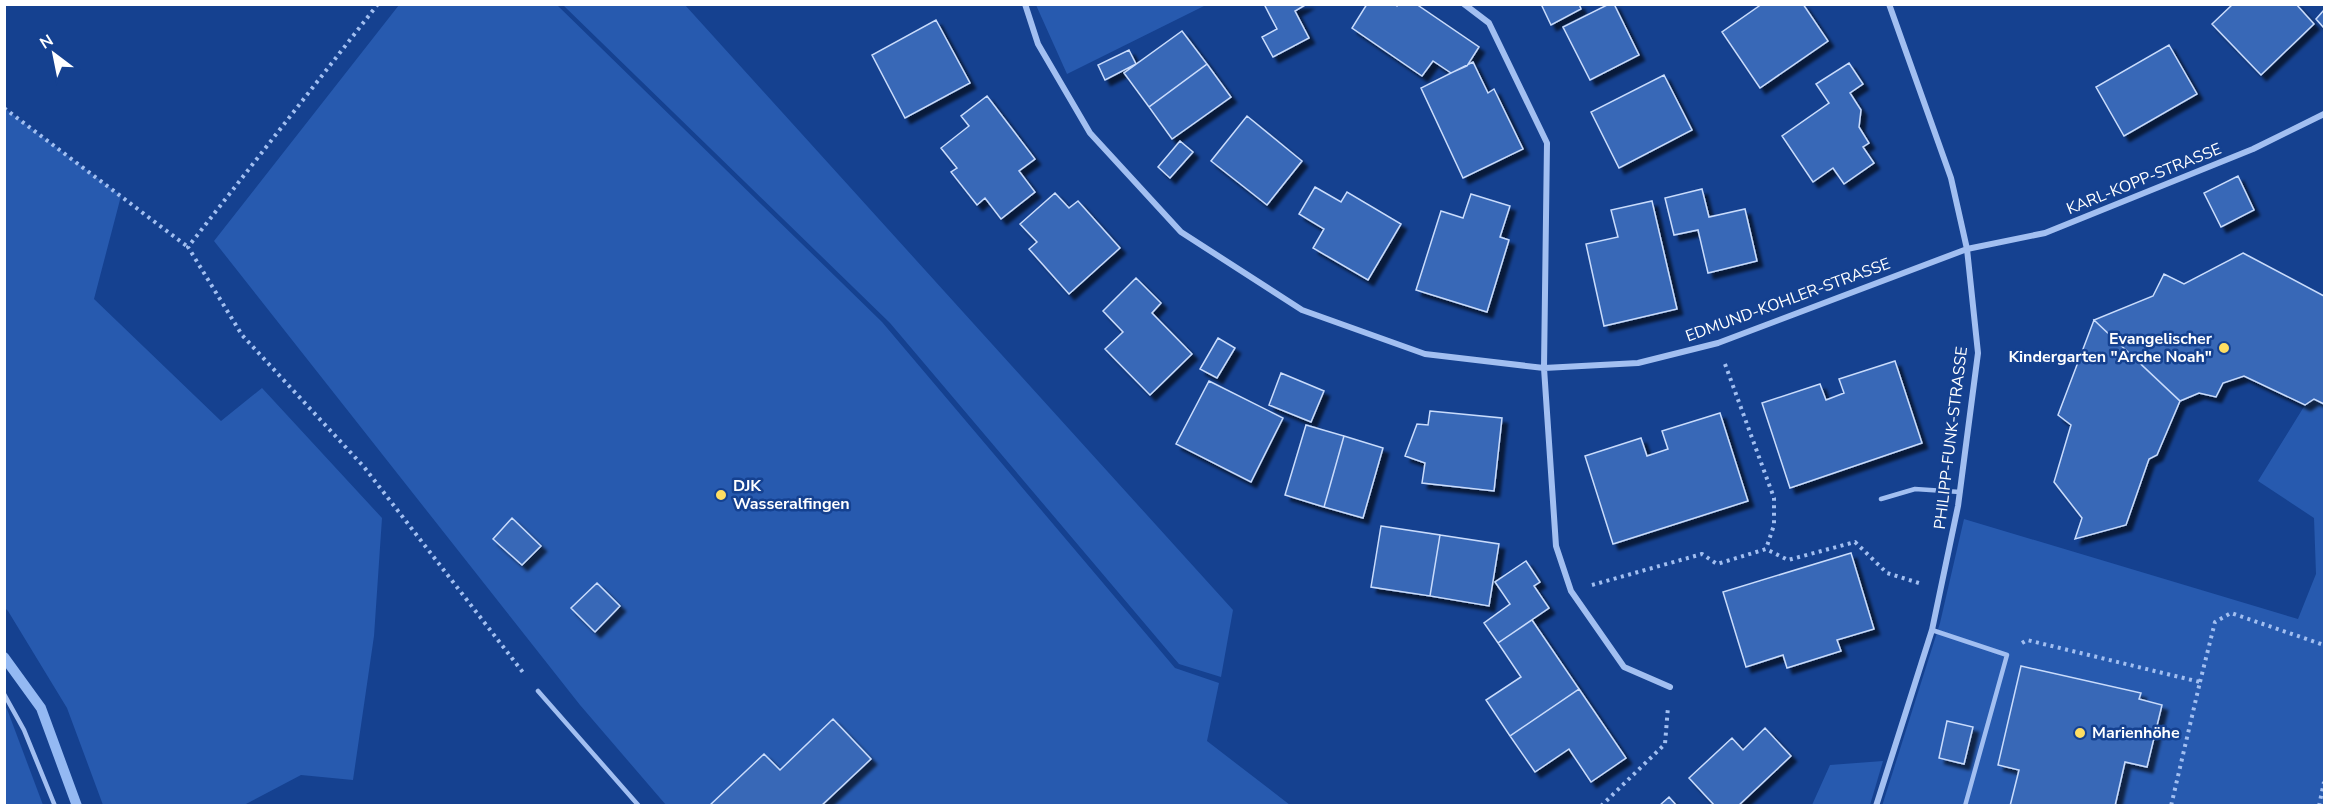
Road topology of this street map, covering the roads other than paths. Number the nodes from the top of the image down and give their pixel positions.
1 (1025, 4) edge
2 (1464, 4) edge
3 (1889, 4) edge
4 (2325, 114) edge
5 (1967, 249) junction
6 (1544, 368) junction
7 (1960, 492) junction
8 (1881, 499) dead end
9 (1932, 630) junction
10 (1670, 687) road end
11 (538, 691) road end
12 (4, 693) edge
13 (55, 806) edge
14 (639, 806) edge
15 (1876, 806) edge
16 (1965, 806) edge

1 - 6 street, EDMUND-KOHLER-STRASSE
2 - 6 street
3 - 5 street, PHILIPP-FUNK-STRASSE
4 - 5 street, KARL-KOPP-STRASSE
5 - 6 street, EDMUND-KOHLER-STRASSE
5 - 7 street, PHILIPP-FUNK-STRASSE
6 - 10 street
7 - 8 lane
7 - 9 street, PHILIPP-FUNK-STRASSE
9 - 15 street, PHILIPP-FUNK-STRASSE
9 - 16 lane
11 - 14 lane
12 - 13 lane

